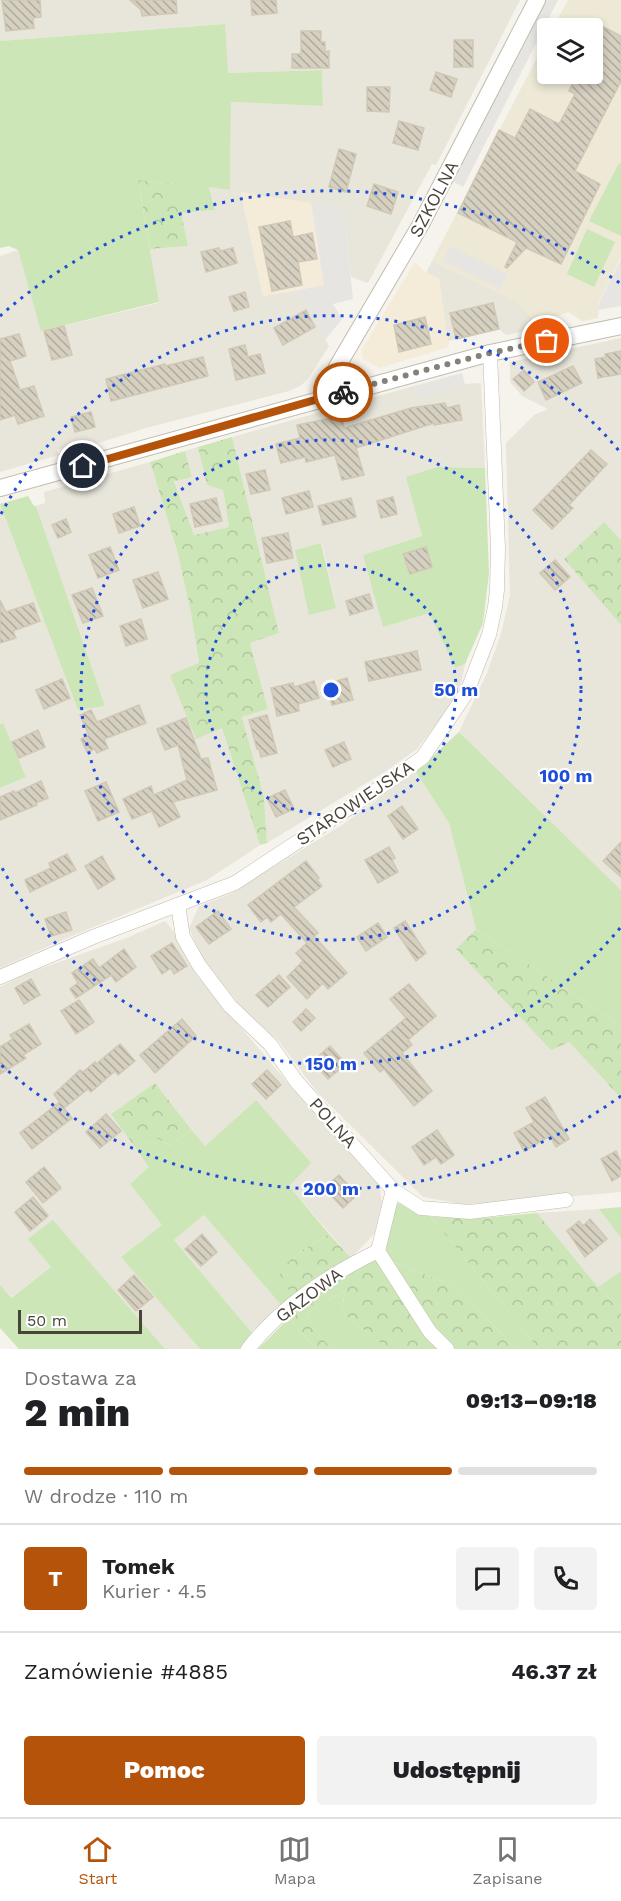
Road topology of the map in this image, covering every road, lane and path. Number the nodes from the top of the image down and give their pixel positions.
1 (537, 0) edge
2 (621, 326) edge
3 (490, 353) junction
4 (333, 395) junction
5 (0, 488) edge
6 (178, 905) junction
7 (0, 977) edge
8 (393, 1190) junction
9 (566, 1200) dead end
10 (378, 1251) junction
11 (248, 1349) edge
12 (447, 1349) edge

1 - 4 street, SZKOLNA
2 - 3 street
3 - 4 street
3 - 6 street, STAROWIEJSKA
4 - 5 street
6 - 7 street, STAROWIEJSKA
6 - 8 street, POLNA
8 - 9 street, POLNA
8 - 10 street
10 - 11 street, GAZOWA
10 - 12 street

